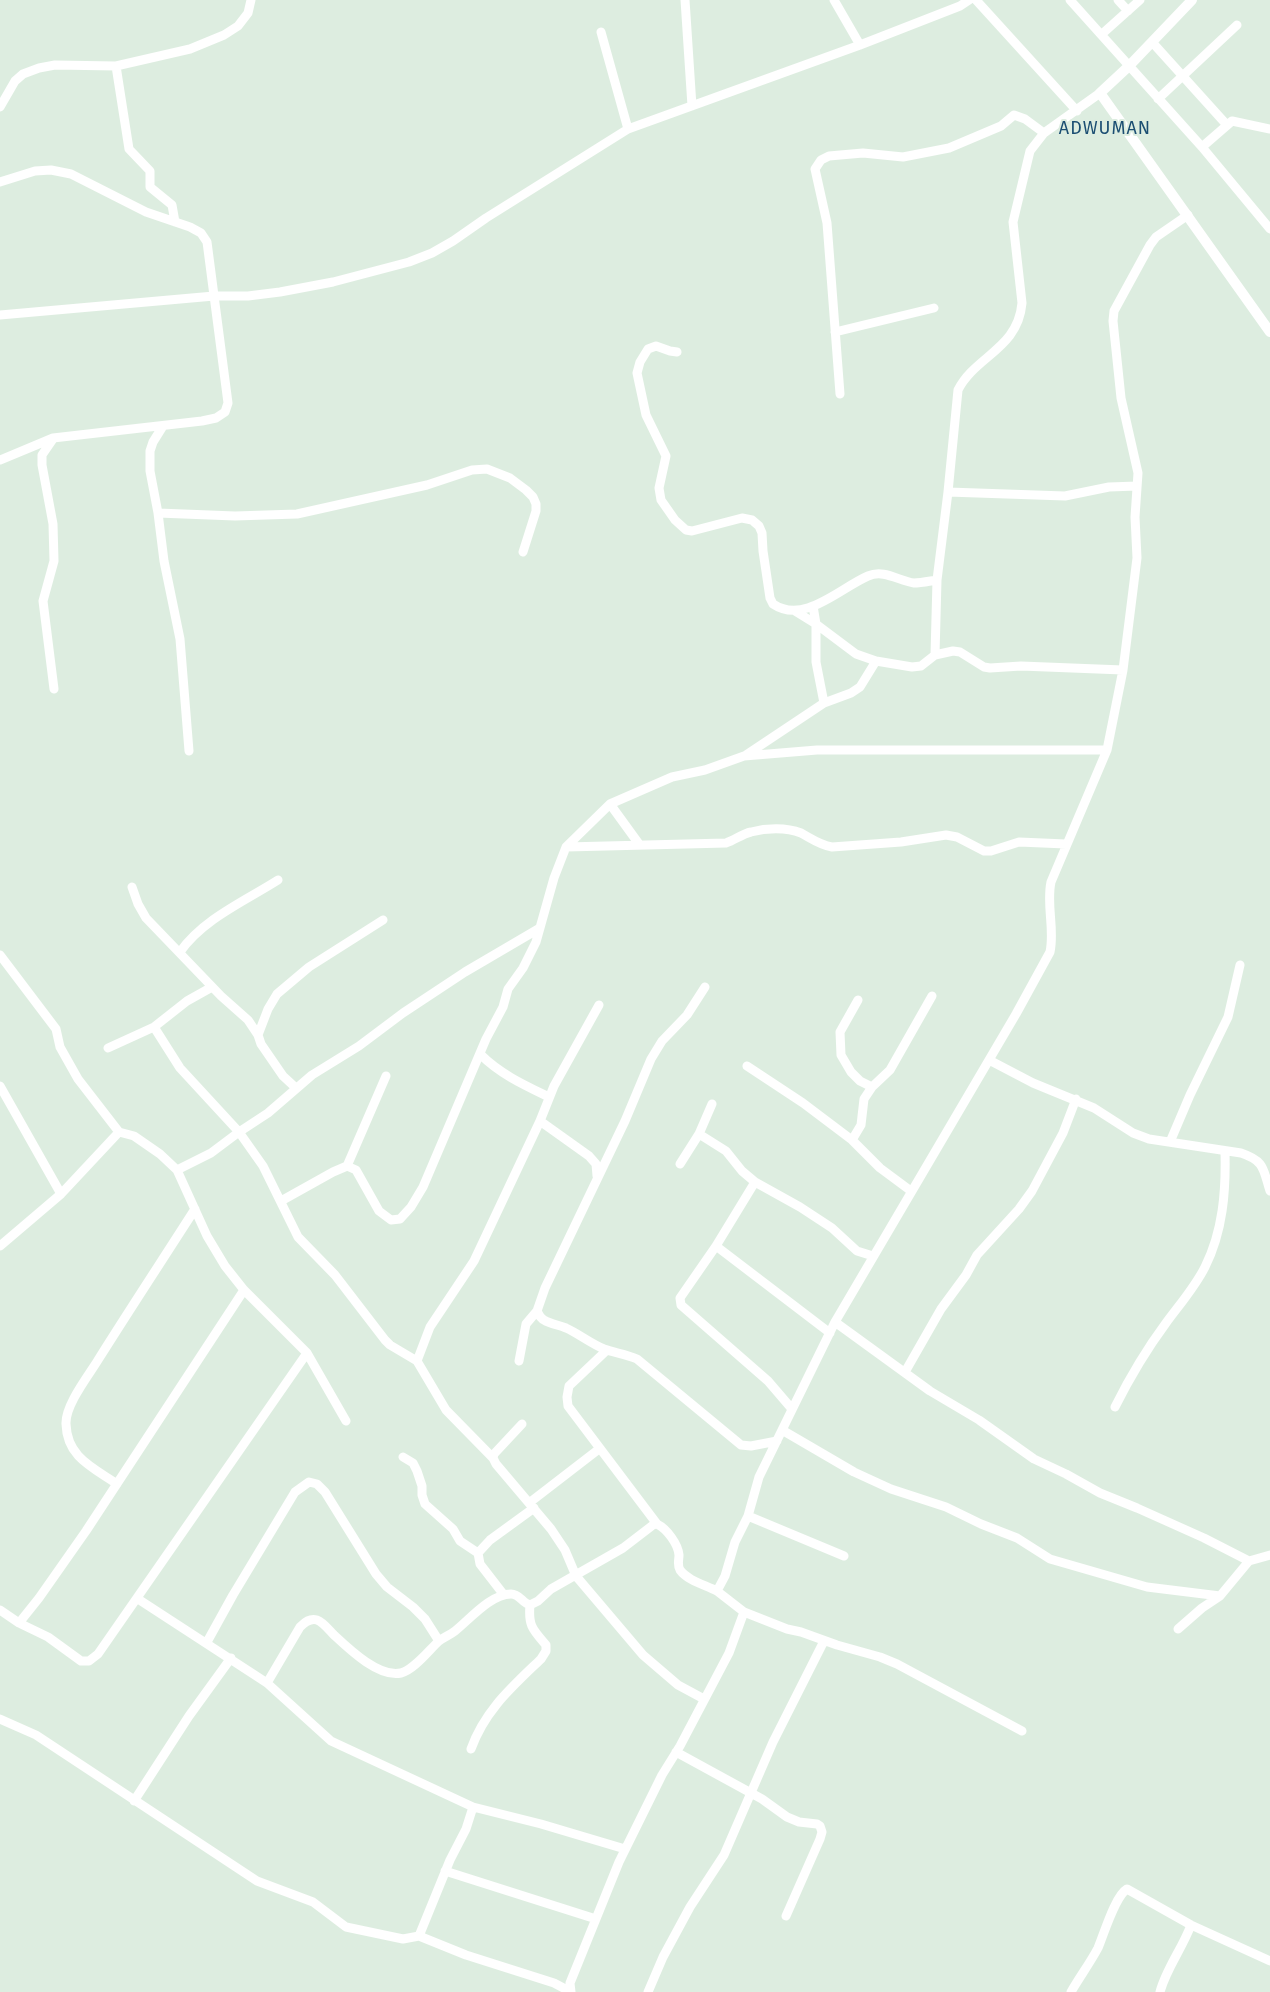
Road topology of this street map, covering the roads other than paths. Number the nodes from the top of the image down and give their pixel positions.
1 (251, 0) edge
2 (685, 0) edge
3 (834, 0) edge
4 (969, 0) edge
5 (976, 0) edge
6 (1070, 0) edge
7 (1118, 0) edge
8 (1140, 0) edge
9 (1192, 0) edge
10 (1128, 11) junction
11 (1237, 25) dead end
12 (601, 32) dead end
13 (1102, 34) junction
14 (1152, 42) junction
15 (860, 45) junction
16 (116, 66) junction
17 (1129, 66) junction
18 (1183, 77) junction
19 (1100, 93) junction
20 (1158, 99) junction
21 (692, 106) junction
22 (0, 107) edge
23 (1077, 110) junction
24 (1226, 124) junction
25 (628, 129) junction
26 (1270, 129) edge
27 (1044, 134) junction
28 (1202, 147) junction
29 (0, 180) edge
30 (1188, 215) junction
31 (175, 222) junction
32 (1270, 229) edge
33 (214, 296) junction
34 (934, 308) dead end
35 (0, 316) edge
36 (835, 332) junction
37 (1270, 332) edge
38 (676, 352) dead end
39 (840, 394) dead end
40 (163, 426) junction
41 (53, 438) junction
42 (0, 460) edge
43 (1137, 486) junction
44 (948, 492) junction
45 (158, 513) junction
46 (523, 552) dead end
47 (937, 580) junction
48 (813, 606) junction
49 (795, 611) junction
50 (816, 624) junction
51 (935, 655) junction
52 (876, 661) junction
53 (1123, 670) junction
54 (54, 689) dead end
55 (824, 703) junction
56 (1108, 750) junction
57 (189, 751) dead end
58 (744, 756) junction
59 (610, 804) junction
60 (639, 844) junction
61 (1066, 844) junction
62 (566, 847) junction
63 (278, 880) dead end
64 (132, 887) dead end
65 (383, 920) dead end
66 (540, 928) junction
67 (180, 952) junction
68 (0, 955) edge
69 (1240, 965) dead end
70 (212, 986) junction
71 (705, 987) dead end
72 (932, 996) dead end
73 (858, 1000) dead end
74 (599, 1006) dead end
75 (154, 1027) junction
76 (258, 1035) junction
77 (108, 1048) dead end
78 (480, 1054) junction
79 (989, 1060) junction
80 (747, 1066) dead end
81 (386, 1076) dead end
82 (0, 1086) edge
83 (872, 1087) junction
84 (296, 1088) junction
85 (549, 1097) junction
86 (1076, 1099) junction
87 (712, 1104) dead end
88 (540, 1121) junction
89 (119, 1132) junction
90 (240, 1132) junction
91 (699, 1134) junction
92 (852, 1140) junction
93 (1170, 1142) junction
94 (1225, 1152) junction
95 (680, 1164) dead end
96 (347, 1166) junction
97 (177, 1170) junction
98 (597, 1179) junction
99 (755, 1182) junction
100 (911, 1191) junction
101 (1270, 1191) edge
102 (61, 1194) junction
103 (281, 1202) junction
104 (195, 1209) junction
105 (0, 1246) edge
106 (716, 1246) junction
107 (873, 1256) junction
108 (244, 1290) junction
109 (537, 1310) junction
110 (836, 1322) junction
111 (830, 1332) junction
112 (607, 1350) junction
113 (307, 1353) junction
114 (417, 1361) junction
115 (519, 1362) dead end
116 (904, 1372) junction
117 (1115, 1407) dead end
118 (792, 1409) junction
119 (346, 1421) dead end
120 (522, 1424) dead end
121 (782, 1430) junction
122 (776, 1441) junction
123 (599, 1449) junction
124 (403, 1457) dead end
125 (493, 1458) junction
126 (117, 1484) junction
127 (532, 1506) junction
128 (748, 1516) junction
129 (657, 1524) junction
130 (478, 1553) junction
131 (1270, 1555) edge
132 (844, 1556) dead end
133 (1249, 1561) junction
134 (576, 1576) junction
135 (717, 1591) junction
136 (504, 1595) junction
137 (1220, 1596) junction
138 (138, 1599) junction
139 (530, 1605) junction
140 (0, 1610) edge
141 (744, 1612) junction
142 (19, 1623) junction
143 (1178, 1630) dead end
144 (439, 1641) junction
145 (824, 1641) junction
146 (207, 1642) junction
147 (231, 1658) junction
148 (267, 1683) junction
149 (704, 1699) junction
150 (0, 1720) edge
151 (1022, 1732) dead end
152 (471, 1749) dead end
153 (676, 1752) junction
154 (750, 1793) junction
155 (134, 1801) junction
156 (472, 1807) junction
157 (625, 1849) junction
158 (445, 1872) junction
159 (786, 1916) dead end
160 (596, 1918) junction
161 (1191, 1925) junction
162 (419, 1936) junction
163 (1270, 1961) edge
164 (648, 1992) edge
165 (1070, 1992) edge
166 (1160, 1992) edge

1 - 16 street
2 - 21 street
3 - 15 street
4 - 15 street
5 - 23 street
6 - 13 street
7 - 10 street
8 - 10 street
9 - 14 street
10 - 13 street
11 - 18 street
12 - 25 street
13 - 17 street
14 - 17 street
14 - 18 street
15 - 21 street
16 - 22 street
16 - 31 street
17 - 19 street
17 - 20 street
18 - 20 street
18 - 24 street
19 - 23 street
19 - 30 street
20 - 28 street
21 - 25 street
23 - 27 street
24 - 26 street
24 - 28 street
25 - 33 street
27 - 36 street
27 - 44 street
28 - 32 street
29 - 31 street
30 - 37 street
30 - 43 street
31 - 33 street
33 - 35 street
33 - 40 street
34 - 36 street
36 - 39 street
38 - 49 street
40 - 41 street
40 - 45 street
41 - 42 street
41 - 54 street
43 - 44 street
43 - 53 street
44 - 47 street
45 - 46 street
45 - 57 street
47 - 48 street
47 - 51 street
48 - 49 street
48 - 50 street
49 - 50 street
50 - 52 street
50 - 55 street
51 - 52 street
51 - 53 street
52 - 55 street
53 - 56 street
55 - 58 street
56 - 58 street
56 - 61 street
58 - 59 street
59 - 60 street
59 - 62 street
60 - 61 street
60 - 62 street
61 - 79 street
62 - 66 street
63 - 67 street
64 - 67 street
65 - 76 street
66 - 78 street
66 - 84 street
67 - 70 street
68 - 89 street
69 - 93 street
70 - 75 street
70 - 76 street
71 - 98 street
72 - 83 street
73 - 83 street
74 - 85 street
75 - 77 street
75 - 90 street
76 - 84 street
78 - 85 street
78 - 96 street
79 - 86 street
79 - 100 street
80 - 92 street
81 - 96 street
82 - 102 street
83 - 92 street
84 - 90 street
85 - 88 street
86 - 93 street
86 - 116 street
87 - 91 street
88 - 98 street
88 - 114 street
89 - 97 street
89 - 102 street
90 - 97 street
90 - 103 street
91 - 95 street
91 - 99 street
92 - 100 street
93 - 94 street
94 - 101 street
94 - 117 street
96 - 103 street
97 - 104 street
98 - 109 street
99 - 106 street
99 - 107 street
100 - 107 street
102 - 105 street
103 - 114 street
104 - 108 street
104 - 126 street
106 - 111 street
106 - 118 street
107 - 110 street
108 - 113 street
108 - 126 street
109 - 112 street
109 - 115 street
110 - 111 street
110 - 116 street
111 - 118 street
112 - 122 street
112 - 123 street
113 - 119 street
113 - 138 street
114 - 125 street
116 - 133 street
118 - 121 street
120 - 125 street
121 - 122 street
121 - 137 street
122 - 128 street
123 - 127 street
123 - 129 street
124 - 130 street
125 - 127 street
126 - 142 street
127 - 130 street
127 - 134 street
128 - 132 street
128 - 135 street
129 - 134 street
129 - 135 street
130 - 136 street
131 - 133 street
133 - 137 street
134 - 139 street
134 - 149 street
135 - 141 street
136 - 139 street
136 - 144 street
137 - 143 street
138 - 142 street
138 - 146 street
139 - 152 street
140 - 142 street
141 - 145 street
141 - 149 street
144 - 146 street
144 - 148 street
145 - 151 street
145 - 154 street
146 - 147 street
147 - 148 street
147 - 155 street
148 - 156 street
149 - 153 street
150 - 155 street
153 - 154 street
153 - 157 street
154 - 159 street
154 - 164 street
155 - 162 street
156 - 157 street
156 - 158 street
157 - 160 street
158 - 160 street
158 - 162 street
160 - 162 street
161 - 163 street
161 - 165 street
161 - 166 street

